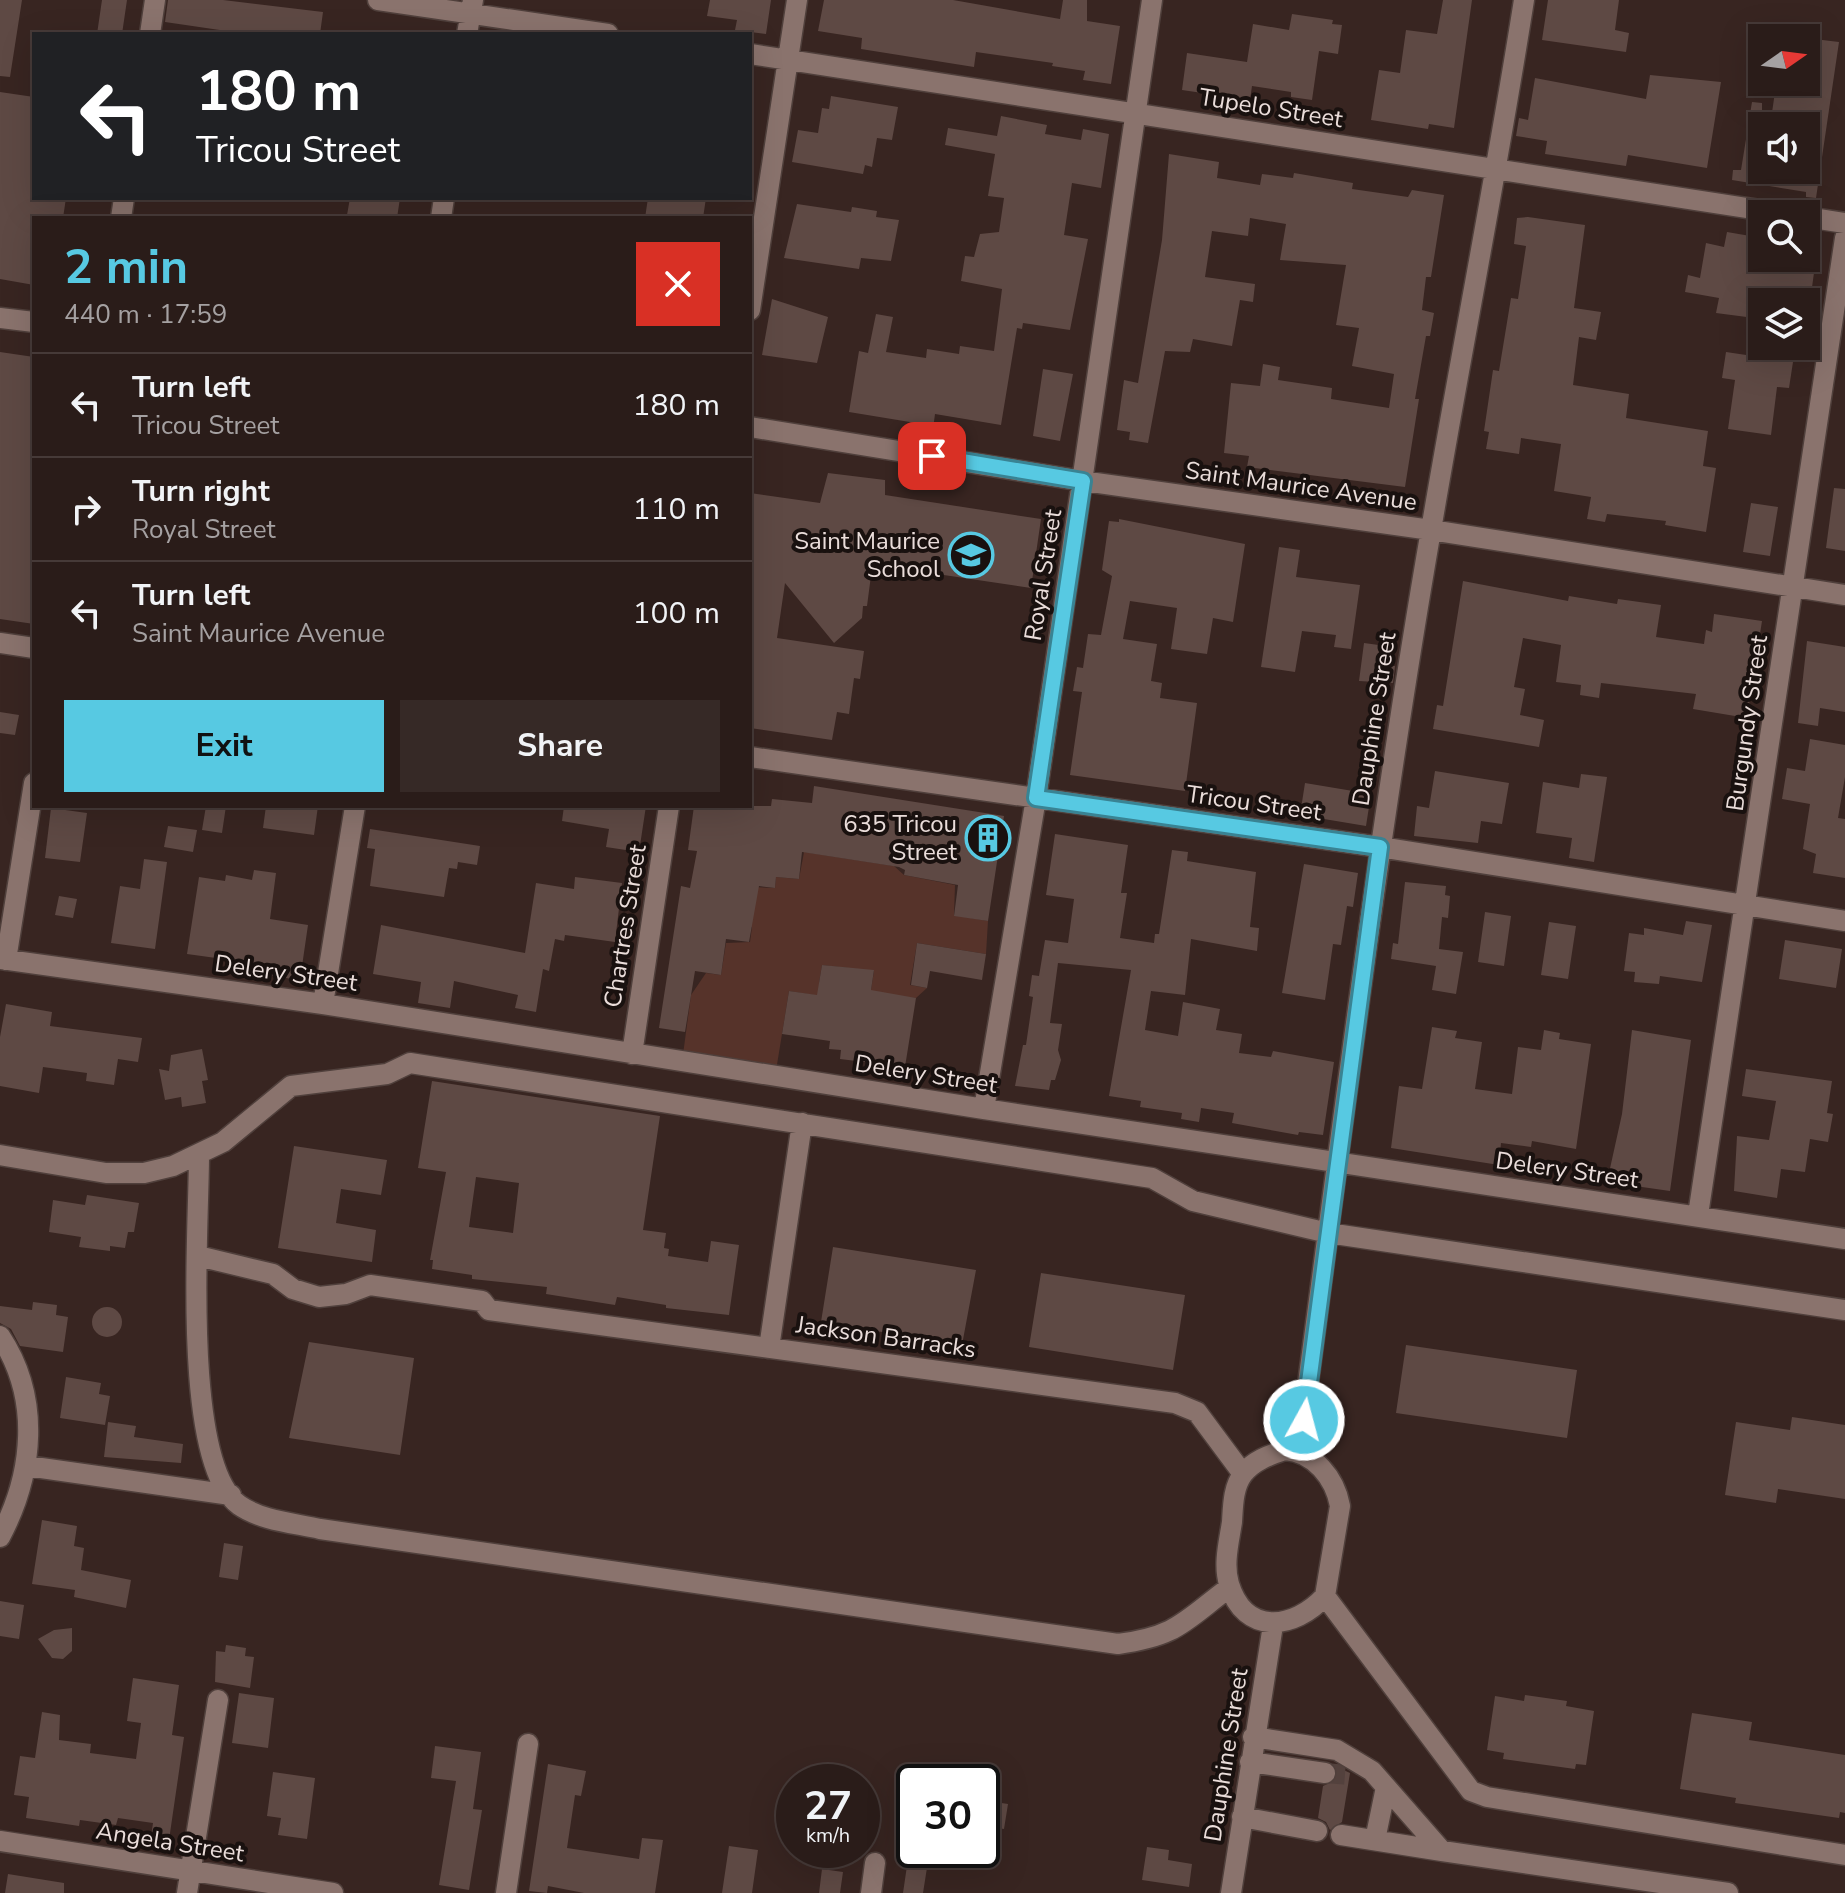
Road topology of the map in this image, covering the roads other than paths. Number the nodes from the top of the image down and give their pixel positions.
1 (155, 0) edge
2 (378, 0) edge
3 (797, 0) edge
4 (1152, 0) edge
5 (1524, 0) edge
6 (470, 16) edge
7 (150, 32) edge
8 (593, 32) edge
9 (752, 54) edge
10 (788, 60) junction
11 (1133, 113) junction
12 (1497, 171) junction
13 (1748, 208) edge
14 (1820, 219) edge
15 (1845, 223) edge
16 (1845, 238) edge
17 (752, 297) edge
18 (0, 318) edge
19 (32, 322) edge
20 (752, 427) edge
21 (1083, 481) junction
22 (1431, 530) junction
23 (1792, 588) junction
24 (1845, 595) edge
25 (0, 643) edge
26 (32, 648) edge
27 (752, 757) edge
28 (32, 794) edge
29 (1036, 798) junction
30 (355, 808) edge
31 (669, 808) edge
32 (1380, 847) junction
33 (1747, 907) junction
34 (1845, 921) edge
35 (3, 960) edge
36 (323, 1004) junction
37 (632, 1054) junction
38 (984, 1109) junction
39 (802, 1123) junction
40 (0, 1155) edge
41 (199, 1155) junction
42 (1340, 1162) junction
43 (1698, 1215) junction
44 (1328, 1233) junction
45 (1845, 1239) edge
46 (198, 1256) junction
47 (1845, 1310) edge
48 (0, 1336) edge
49 (769, 1348) junction
50 (1299, 1451) junction
51 (27, 1466) junction
52 (1243, 1474) junction
53 (231, 1495) junction
54 (0, 1537) edge
55 (1230, 1587) junction
56 (1325, 1596) junction
57 (1273, 1625) junction
58 (218, 1700) dead end
59 (1253, 1737) junction
60 (528, 1744) dead end
61 (1250, 1762) junction
62 (1325, 1773) tunnel mouth
63 (1350, 1775) tunnel mouth
64 (1382, 1782) junction
65 (1242, 1817) junction
66 (1317, 1831) dead end
67 (1341, 1835) dead end
68 (1375, 1840) junction
69 (0, 1841) edge
70 (1442, 1851) junction
71 (1845, 1855) edge
72 (874, 1868) edge
73 (191, 1872) junction
74 (187, 1893) edge
75 (333, 1893) edge
76 (506, 1893) edge
77 (871, 1893) edge
78 (1231, 1893) edge
79 (1728, 1893) edge

1 - 7 street
2 - 6 street
3 - 10 street
4 - 11 street, Royal Street
5 - 12 street, Dauphine Street
6 - 8 street
9 - 10 street, Tupelo Street
10 - 11 street, Tupelo Street
10 - 17 street
11 - 12 street, Tupelo Street
11 - 21 street, Royal Street
12 - 13 street, Tupelo Street
12 - 22 street, Dauphine Street
14 - 15 street
16 - 23 street, Burgundy Street
18 - 19 street
20 - 21 street, Saint Maurice Avenue
21 - 22 street, Saint Maurice Avenue
21 - 29 street, Royal Street
22 - 23 street, Saint Maurice Avenue
22 - 32 street, Dauphine Street
23 - 24 street, Saint Maurice Avenue
23 - 33 street, Burgundy Street
25 - 26 street
27 - 29 street, Tricou Street
28 - 35 street
29 - 32 street, Tricou Street
29 - 38 street, Royal Street
30 - 36 street
31 - 37 street, Chartres Street
32 - 33 street, Tricou Street
32 - 42 street, Dauphine Street
33 - 34 street, Tricou Street
33 - 43 street, Burgundy Street
35 - 36 street, Delery Street
36 - 37 street, Delery Street
37 - 38 street, Delery Street
38 - 42 street, Delery Street
39 - 41 street
39 - 44 street
39 - 49 street
40 - 41 street
41 - 46 street
42 - 43 street, Delery Street
42 - 44 street, Dauphine Street
43 - 45 street, Delery Street
44 - 47 street
44 - 50 street, Dauphine Street
46 - 49 street, Jackson Barracks
46 - 53 street
48 - 51 street
49 - 52 street, Jackson Barracks
50 - 52 street
50 - 56 street
51 - 53 street
51 - 54 street
52 - 55 street
53 - 55 street
55 - 57 street
56 - 57 street
56 - 71 street
57 - 59 street, Dauphine Street
58 - 73 street
59 - 61 street, Dauphine Street
59 - 64 street
60 - 76 street
61 - 62 street
61 - 65 street, Dauphine Street
63 - 64 street
64 - 68 street
64 - 70 street
65 - 66 street
65 - 78 street, Dauphine Street
67 - 68 street
68 - 70 street
69 - 73 street, Angela Street
70 - 79 street
72 - 77 street
73 - 74 street
73 - 75 street, Angela Street

